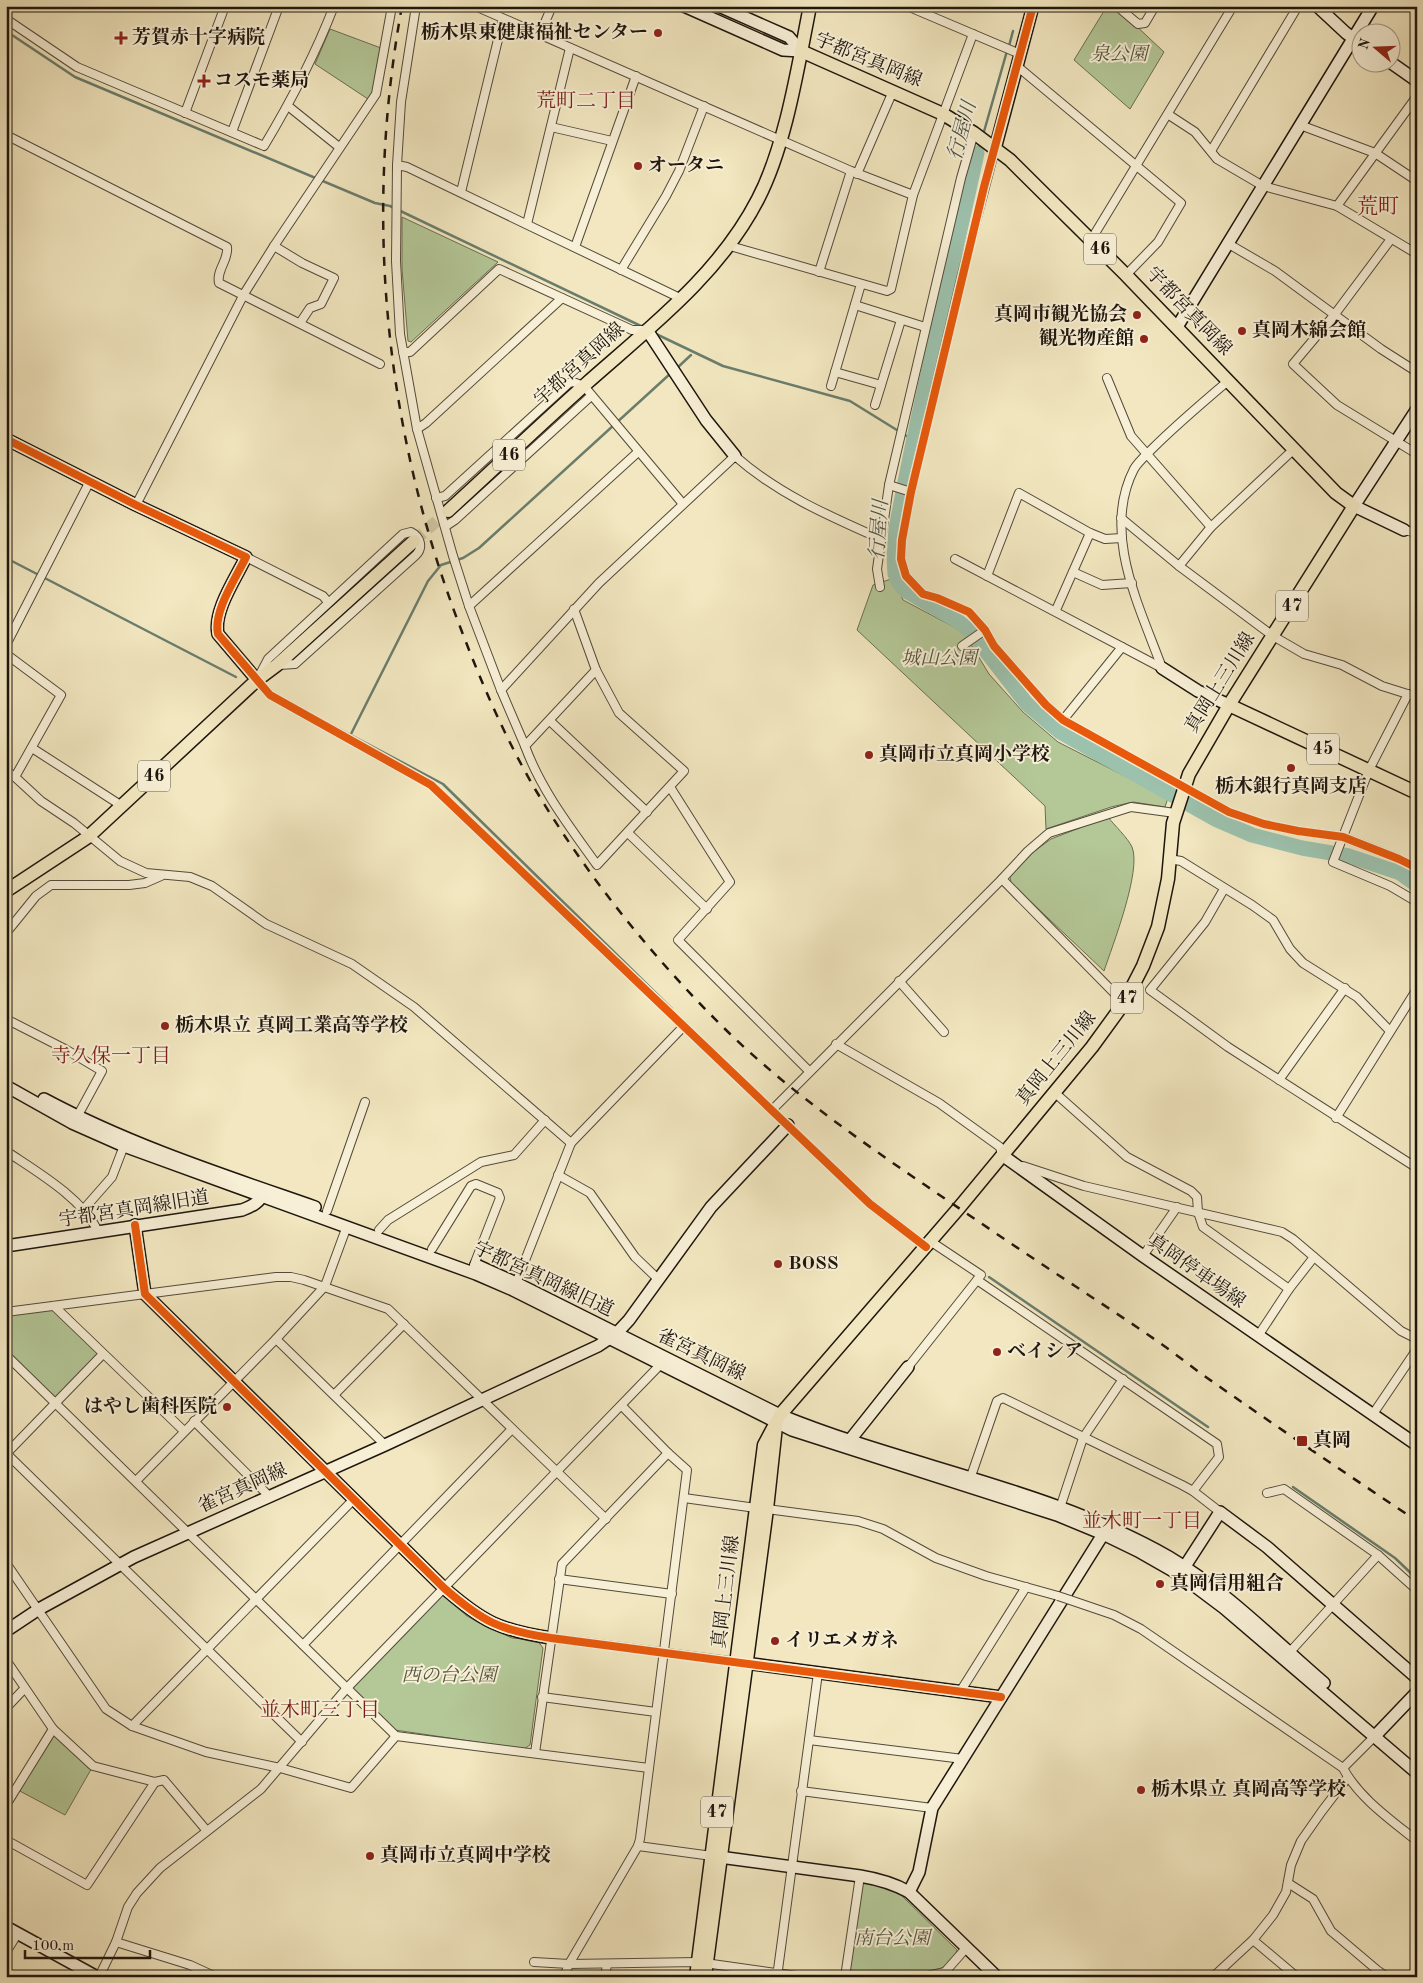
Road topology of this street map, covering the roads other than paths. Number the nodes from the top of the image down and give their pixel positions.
1 (225, 6) edge
2 (279, 6) edge
3 (334, 6) edge
4 (392, 6) edge
5 (416, 6) edge
6 (475, 6) edge
7 (552, 6) edge
8 (684, 6) edge
9 (719, 6) edge
10 (810, 6) edge
11 (908, 6) edge
12 (1033, 6) edge
13 (1116, 6) edge
14 (1155, 6) edge
15 (1233, 6) edge
16 (1298, 6) edge
17 (1317, 6) edge
18 (1373, 6) edge
19 (6, 19) edge
20 (503, 19) junction
21 (1365, 22) edge
22 (540, 34) junction
23 (973, 34) junction
24 (1350, 34) edge
25 (570, 48) junction
26 (1350, 50) edge
27 (801, 51) junction
28 (1020, 54) junction
29 (1017, 66) junction
30 (1400, 69) edge
31 (636, 76) junction
32 (1417, 81) edge
33 (893, 91) junction
34 (1417, 96) edge
35 (288, 106) junction
36 (704, 106) junction
37 (185, 113) junction
38 (943, 114) junction
39 (1168, 115) junction
40 (1300, 125) junction
41 (551, 127) junction
42 (232, 132) junction
43 (974, 133) junction
44 (6, 135) edge
45 (780, 141) junction
46 (612, 142) junction
47 (339, 147) junction
48 (995, 149) junction
49 (1210, 151) junction
50 (1376, 153) junction
51 (1136, 164) junction
52 (397, 165) junction
53 (854, 173) junction
54 (1417, 182) edge
55 (1262, 186) junction
56 (461, 192) junction
57 (913, 195) junction
58 (1338, 206) junction
59 (527, 224) junction
60 (1391, 239) junction
61 (1091, 240) junction
62 (1227, 243) junction
63 (274, 246) junction
64 (730, 246) junction
65 (575, 247) junction
66 (1417, 254) edge
67 (621, 270) junction
68 (819, 272) junction
69 (1126, 275) junction
70 (861, 284) junction
71 (244, 294) junction
72 (562, 298) junction
73 (680, 298) junction
74 (855, 305) junction
75 (1335, 314) junction
76 (901, 320) junction
77 (300, 323) junction
78 (925, 327) junction
79 (1177, 327) junction
80 (647, 330) junction
81 (403, 352) junction
82 (380, 364) dead end
83 (834, 372) junction
84 (1417, 372) edge
85 (1107, 378) dead end
86 (1228, 380) junction
87 (881, 385) junction
88 (830, 386) dead end
89 (588, 391) junction
90 (875, 406) dead end
91 (1417, 409) edge
92 (417, 429) junction
93 (6, 439) edge
94 (1395, 442) junction
95 (1294, 449) junction
96 (638, 452) junction
97 (1417, 454) edge
98 (1146, 455) junction
99 (735, 456) junction
100 (90, 482) junction
101 (889, 485) junction
102 (911, 492) junction
103 (436, 498) junction
104 (683, 504) junction
105 (136, 505) junction
106 (1354, 506) junction
107 (448, 511) tunnel mouth
108 (1121, 518) junction
109 (446, 526) junction
110 (1211, 527) junction
111 (1404, 530) joint
112 (1090, 533) junction
113 (1417, 533) edge
114 (1122, 538) junction
115 (881, 539) junction
116 (414, 541) tunnel mouth
117 (246, 557) junction
118 (955, 559) dead end
119 (1179, 566) junction
120 (1073, 572) junction
121 (987, 576) junction
122 (1132, 583) junction
123 (880, 587) dead end
124 (328, 602) junction
125 (469, 606) junction
126 (574, 609) junction
127 (1056, 610) junction
128 (985, 630) junction
129 (1273, 636) junction
130 (6, 645) edge
131 (962, 646) dead end
132 (1122, 646) junction
133 (6, 654) edge
134 (277, 665) junction
135 (1162, 668) junction
136 (596, 670) junction
137 (257, 680) junction
138 (501, 690) junction
139 (1408, 694) junction
140 (1417, 697) edge
141 (1229, 706) junction
142 (1063, 720) junction
143 (550, 721) junction
144 (525, 746) junction
145 (32, 748) junction
146 (1370, 770) junction
147 (6, 771) edge
148 (15, 777) junction
149 (670, 787) junction
150 (1183, 788) junction
151 (1417, 793) edge
152 (122, 806) junction
153 (1176, 809) junction
154 (647, 812) junction
155 (628, 832) junction
156 (88, 837) junction
157 (1342, 839) junction
158 (1170, 859) junction
159 (1417, 868) edge
160 (163, 875) junction
161 (1002, 879) junction
162 (1224, 889) junction
163 (6, 891) edge
164 (1417, 902) edge
165 (707, 909) junction
166 (6, 933) edge
167 (899, 981) junction
168 (1345, 988) junction
169 (1417, 989) edge
170 (1124, 1003) junction
171 (6, 1019) edge
172 (684, 1026) junction
173 (1390, 1031) junction
174 (944, 1032) dead end
175 (836, 1044) junction
176 (809, 1071) junction
177 (6, 1077) edge
178 (1279, 1080) junction
179 (6, 1086) edge
180 (1054, 1092) junction
181 (365, 1102) dead end
182 (772, 1110) junction
183 (77, 1117) junction
184 (1336, 1118) junction
185 (545, 1120) junction
186 (788, 1125) junction
187 (125, 1143) junction
188 (571, 1143) junction
189 (8, 1153) edge
190 (1002, 1155) junction
191 (1015, 1165) junction
192 (1417, 1168) edge
193 (558, 1175) junction
194 (264, 1193) junction
195 (1177, 1207) junction
196 (83, 1210) junction
197 (327, 1211) junction
198 (1198, 1212) junction
199 (136, 1225) junction
200 (347, 1226) junction
201 (380, 1230) junction
202 (98, 1231) junction
203 (928, 1244) junction
204 (6, 1246) edge
205 (432, 1249) junction
206 (1143, 1256) junction
207 (1314, 1257) junction
208 (474, 1265) junction
209 (659, 1280) junction
210 (977, 1280) junction
211 (325, 1286) junction
212 (515, 1286) junction
213 (1289, 1289) junction
214 (145, 1294) junction
215 (54, 1306) junction
216 (6, 1312) edge
217 (404, 1324) junction
218 (612, 1336) junction
219 (1258, 1336) junction
220 (276, 1339) junction
221 (1417, 1339) edge
222 (1417, 1349) edge
223 (103, 1354) junction
224 (6, 1355) edge
225 (660, 1365) junction
226 (908, 1367) joint
227 (1124, 1379) junction
228 (233, 1381) junction
229 (334, 1395) junction
230 (483, 1399) junction
231 (55, 1404) junction
232 (622, 1406) junction
233 (1372, 1414) junction
234 (778, 1419) junction
235 (194, 1421) junction
236 (512, 1429) junction
237 (184, 1431) junction
238 (1083, 1438) junction
239 (850, 1440) junction
240 (385, 1445) junction
241 (1417, 1445) edge
242 (668, 1453) junction
243 (6, 1454) edge
244 (326, 1471) junction
245 (558, 1471) junction
246 (136, 1481) junction
247 (969, 1481) junction
248 (1193, 1491) junction
249 (1267, 1493) dead end
250 (269, 1496) junction
251 (684, 1498) junction
252 (354, 1499) junction
253 (761, 1508) junction
254 (1058, 1511) junction
255 (1220, 1512) junction
256 (606, 1519) junction
257 (1106, 1530) junction
258 (188, 1533) junction
259 (401, 1544) junction
260 (1378, 1555) junction
261 (6, 1563) edge
262 (121, 1564) junction
263 (1182, 1571) junction
264 (559, 1579) junction
265 (1026, 1587) junction
266 (444, 1588) junction
267 (1417, 1590) edge
268 (672, 1594) junction
269 (256, 1599) junction
270 (1334, 1604) junction
271 (39, 1609) junction
272 (6, 1631) edge
273 (551, 1638) junction
274 (303, 1645) junction
275 (207, 1651) junction
276 (665, 1653) junction
277 (1289, 1653) junction
278 (6, 1660) edge
279 (742, 1663) junction
280 (818, 1672) junction
281 (1417, 1678) edge
282 (24, 1689) junction
283 (346, 1689) junction
284 (960, 1692) junction
285 (1417, 1692) edge
286 (542, 1697) junction
287 (1001, 1698) junction
288 (6, 1708) edge
289 (656, 1712) junction
290 (132, 1726) junction
291 (52, 1728) junction
292 (1377, 1734) junction
293 (396, 1736) junction
294 (809, 1740) junction
295 (302, 1742) junction
296 (535, 1752) junction
297 (963, 1759) junction
298 (1417, 1763) edge
299 (280, 1768) junction
300 (649, 1768) junction
301 (1343, 1768) junction
302 (1417, 1773) edge
303 (1348, 1777) junction
304 (155, 1782) junction
305 (801, 1791) junction
306 (6, 1805) edge
307 (932, 1808) junction
308 (207, 1831) junction
309 (6, 1840) edge
310 (1417, 1841) edge
311 (638, 1846) junction
312 (716, 1857) junction
313 (791, 1868) junction
314 (860, 1876) junction
315 (1288, 1883) junction
316 (910, 1892) junction
317 (6, 1927) edge
318 (18, 1933) junction
319 (1253, 1940) junction
320 (116, 1942) junction
321 (967, 1946) junction
322 (6, 1952) edge
323 (534, 1962) dead end
324 (702, 1963) junction
325 (569, 1964) junction
326 (607, 1964) junction
327 (946, 1974) edge
328 (1374, 1974) edge
329 (778, 1975) edge
330 (1290, 1975) edge
331 (98, 1977) edge
332 (216, 1977) edge
333 (564, 1977) edge
334 (606, 1977) edge
335 (696, 1977) edge
336 (705, 1977) edge
337 (804, 1977) edge
338 (846, 1977) edge
339 (923, 1977) edge
340 (997, 1977) edge
341 (1213, 1977) edge
342 (1387, 1977) edge

1 - 37 street
2 - 42 street
3 - 35 street
4 - 47 street
5 - 52 street
6 - 20 street
7 - 22 street
8 - 27 street
9 - 27 street
10 - 27 main road
11 - 23 street
12 - 28 street
13 - 14 street
15 - 39 street
16 - 49 street
17 - 24 street
18 - 21 street
19 - 37 street
20 - 22 street
20 - 56 street
22 - 25 street
23 - 28 street
23 - 38 street
25 - 31 street
25 - 41 street
26 - 40 street
27 - 33 main road, 宇都宮真岡線 / 46
27 - 45 main road, 宇都宮真岡線 / 46
28 - 29 street
29 - 48 street
29 - 51 street
30 - 32 street
31 - 36 street
31 - 46 street
33 - 38 main road, 宇都宮真岡線 / 46
33 - 53 street
34 - 50 street
35 - 42 street
35 - 47 street
36 - 45 street
36 - 67 street
37 - 42 street
38 - 43 main road, 宇都宮真岡線 / 46
38 - 57 street
39 - 49 street
39 - 51 street
40 - 50 street
40 - 55 street
41 - 46 street
41 - 59 street
43 - 48 main road, 宇都宮真岡線 / 46
43 - 78 street
44 - 71 street
45 - 53 street
45 - 64 main road, 宇都宮真岡線 / 46
46 - 65 street
47 - 63 street
48 - 61 main road, 宇都宮真岡線 / 46
48 - 102 street
49 - 55 street
50 - 54 street
50 - 58 street
51 - 61 street
51 - 69 street
52 - 56 street
52 - 81 street
53 - 57 street
53 - 68 street
55 - 58 street
55 - 62 street
56 - 59 street
57 - 70 street
58 - 60 street
59 - 65 street
60 - 66 street
60 - 75 street
61 - 69 main road, 宇都宮真岡線 / 46
62 - 75 street
62 - 79 street
63 - 71 street
63 - 77 street
64 - 68 street
64 - 73 main road, 宇都宮真岡線 / 46
65 - 67 street
67 - 73 street
68 - 70 street
69 - 79 main road, 宇都宮真岡線 / 46
70 - 74 street
71 - 77 street
71 - 105 street
72 - 80 street
72 - 81 street
72 - 92 street
73 - 80 main road, 宇都宮真岡線 / 46
74 - 76 street
74 - 83 street
75 - 84 street
75 - 94 street
76 - 78 street
76 - 87 street
77 - 82 street
78 - 101 street
79 - 86 main road, 宇都宮真岡線 / 46
80 - 89 main road, 宇都宮真岡線 / 46
80 - 99 street
81 - 92 street
83 - 87 street
83 - 88 street
85 - 98 street
86 - 95 main road, 宇都宮真岡線 / 46
86 - 98 street
87 - 90 street
89 - 96 street
89 - 103 street
89 - 107 main road, 宇都宮真岡線 / 46
89 - 109 street
91 - 94 street
92 - 103 street
93 - 100 street
94 - 97 street
94 - 106 street
95 - 106 main road, 宇都宮真岡線 / 46
95 - 110 street
96 - 104 street
96 - 125 street
98 - 108 street
98 - 110 street
99 - 104 street
99 - 115 street
100 - 105 street
100 - 130 street
101 - 102 street
101 - 115 street
102 - 128 street
103 - 109 street
104 - 126 street
105 - 117 street
106 - 111 street
106 - 129 main road, 真岡上三川線 / 47
108 - 114 street
108 - 119 street
109 - 125 street
110 - 119 street
111 - 113 street
112 - 114 street
112 - 120 street
112 - 121 street
114 - 122 street
115 - 123 street
116 - 134 main road, 46
117 - 124 street
117 - 137 street
118 - 121 street
119 - 129 street
120 - 122 street
120 - 127 street
121 - 127 street
122 - 135 street
124 - 134 street
124 - 137 street
125 - 138 street
126 - 136 street
126 - 138 street
127 - 132 street
128 - 131 street
128 - 142 street
129 - 139 street
129 - 141 main road, 真岡上三川線 / 47
132 - 135 street
132 - 142 street
133 - 145 street
134 - 137 main road, 46
135 - 141 street
136 - 143 street
136 - 149 street
137 - 152 main road, 46
137 - 172 street
138 - 144 street
139 - 140 street
139 - 146 street
141 - 146 main road, 45
141 - 150 main road, 真岡上三川線 / 47
142 - 150 street
143 - 144 street
143 - 154 street
144 - 155 street
145 - 148 street
145 - 152 street
146 - 151 main road, 45
146 - 157 street
147 - 148 street
148 - 156 street
149 - 154 street
149 - 165 street
150 - 153 main road, 真岡上三川線 / 47
150 - 157 street
152 - 156 main road, 46
153 - 158 main road, 真岡上三川線 / 47
153 - 161 street
154 - 155 street
155 - 165 street
156 - 160 street
156 - 163 main road, 46
157 - 159 street
157 - 164 street
158 - 162 street
158 - 170 main road, 真岡上三川線 / 47
160 - 166 street
160 - 185 street
161 - 167 street
161 - 170 street
162 - 168 street
162 - 178 street
165 - 176 street
167 - 174 street
167 - 175 street
168 - 173 street
168 - 178 street
169 - 173 street
170 - 180 main road, 真岡上三川線 / 47
171 - 183 street
172 - 182 street
172 - 188 street
173 - 184 street
175 - 176 street
175 - 190 street
176 - 182 street
177 - 183 street
178 - 184 street
179 - 187 street
180 - 190 main road, 真岡上三川線 / 47
180 - 198 street
181 - 197 street
182 - 186 street
183 - 187 street
184 - 192 street
185 - 188 street
185 - 201 street
186 - 203 street
186 - 209 street
187 - 194 street
187 - 196 street
188 - 193 street
189 - 196 street
190 - 191 street, 真岡停車場線
190 - 203 main road, 真岡上三川線 / 47
191 - 195 street
191 - 206 street, 真岡停車場線
193 - 209 street
193 - 212 street
194 - 197 street, 宇都宮真岡線旧道
194 - 199 street, 宇都宮真岡線旧道
194 - 200 street, 宇都宮真岡線旧道
195 - 198 street
195 - 206 street
196 - 202 street
197 - 201 street, 宇都宮真岡線旧道
198 - 207 street
198 - 213 street
199 - 202 street, 宇都宮真岡線旧道
199 - 214 street
200 - 211 street
200 - 212 street, 宇都宮真岡線旧道
201 - 205 street, 宇都宮真岡線旧道
202 - 204 street, 宇都宮真岡線旧道
203 - 210 street
203 - 234 main road, 真岡上三川線 / 47
205 - 208 street, 宇都宮真岡線旧道
205 - 208 street
206 - 219 street, 真岡停車場線
207 - 213 street
207 - 221 street
208 - 212 street, 宇都宮真岡線旧道
209 - 218 street
210 - 226 street
210 - 227 street
211 - 214 street
211 - 217 street
211 - 220 street
212 - 218 street, 宇都宮真岡線旧道
213 - 219 street
214 - 215 street
214 - 228 street
215 - 216 street
215 - 223 street
217 - 229 street
217 - 230 street
218 - 225 street, 雀宮真岡線
218 - 230 street, 雀宮真岡線
218 - 234 street, 雀宮真岡線
219 - 233 street, 真岡停車場線
220 - 228 street
220 - 229 street
222 - 233 street
223 - 231 street
223 - 237 street
224 - 231 street
225 - 232 street
225 - 234 street, 雀宮真岡線
226 - 239 street
227 - 238 street
227 - 248 street
228 - 235 street
228 - 244 street
229 - 240 street
230 - 236 street
230 - 240 street, 雀宮真岡線
231 - 243 street
231 - 246 street
232 - 242 street
232 - 245 street
233 - 241 street, 真岡停車場線
234 - 239 street
234 - 247 street
234 - 253 main road, 真岡上三川線 / 47
235 - 237 street
235 - 250 street
236 - 245 street
236 - 259 street
237 - 246 street
238 - 247 street
238 - 248 street
238 - 254 street
239 - 247 street
240 - 244 street, 雀宮真岡線
242 - 251 street
242 - 256 street
243 - 262 street
244 - 250 street, 雀宮真岡線
244 - 252 street
245 - 256 street
245 - 266 street
246 - 258 street
247 - 254 street
248 - 255 street
249 - 260 street
250 - 258 street, 雀宮真岡線
251 - 253 street
251 - 268 street
252 - 259 street
252 - 269 street
253 - 265 street
253 - 279 main road, 真岡上三川線 / 47
254 - 257 street
255 - 263 street
255 - 270 street
256 - 264 street
257 - 263 street
257 - 287 street
258 - 262 street, 雀宮真岡線
258 - 269 street
259 - 266 street
259 - 274 street
260 - 267 street
260 - 270 street
261 - 271 street
262 - 271 street, 雀宮真岡線
262 - 275 street
263 - 277 street
263 - 292 street
264 - 268 street
264 - 273 street
265 - 284 street
265 - 301 street, bridge
266 - 273 street
266 - 283 street
268 - 276 street
269 - 274 street
269 - 275 street
270 - 277 street
270 - 281 street
271 - 272 street, 雀宮真岡線
271 - 290 street
273 - 276 street
273 - 286 street
274 - 283 street
275 - 290 street
275 - 295 street
276 - 279 street
276 - 289 street
277 - 292 street
278 - 282 street
279 - 280 street
279 - 312 main road, 真岡上三川線 / 47
280 - 284 street
280 - 294 street
282 - 288 street
282 - 291 street
283 - 293 street
283 - 295 street
284 - 287 street
285 - 292 street
286 - 289 street
286 - 296 street
287 - 297 street
289 - 300 street
290 - 299 street
291 - 304 street
291 - 306 street
292 - 298 street
292 - 301 street
292 - 302 street
293 - 296 street
293 - 299 street
294 - 297 street
294 - 305 street
295 - 299 street
296 - 300 street
297 - 307 street
299 - 308 street
300 - 311 street
301 - 303 street
303 - 310 street
303 - 315 street
304 - 308 street
304 - 309 street
305 - 307 street
305 - 313 street
307 - 316 street
308 - 320 street
311 - 312 street
311 - 325 street
312 - 313 street
312 - 324 main road, 真岡上三川線 / 47
313 - 314 street
313 - 329 street
314 - 316 street
314 - 338 street
315 - 319 street
315 - 328 street
316 - 321 street
317 - 318 street
318 - 322 street
318 - 331 street
319 - 330 street
319 - 341 street
320 - 331 street
320 - 332 street
321 - 327 street
321 - 340 street
323 - 325 street
324 - 326 street
324 - 329 street
324 - 335 main road, 真岡上三川線 / 47
324 - 336 main road, 真岡上三川線 / 47
325 - 326 street
325 - 333 street
326 - 334 street
327 - 339 street
328 - 342 street
329 - 337 street

